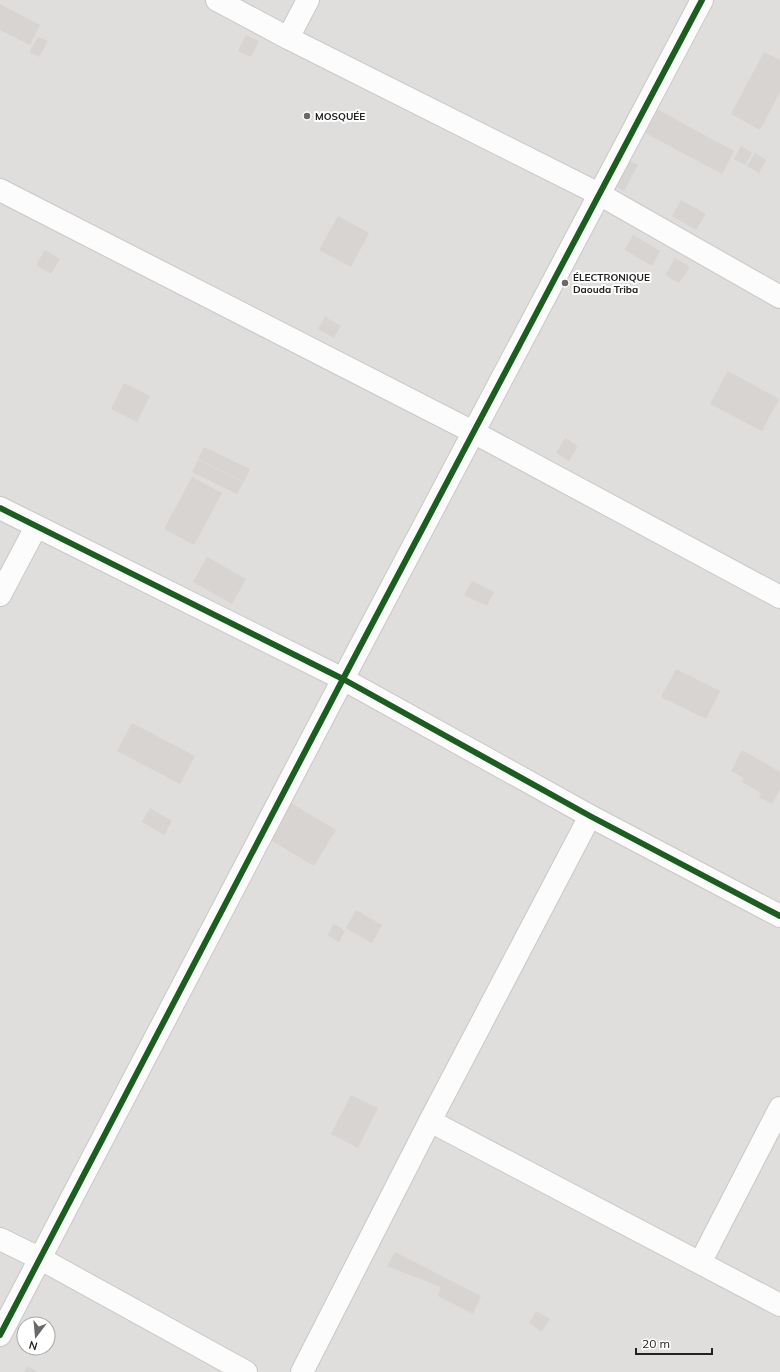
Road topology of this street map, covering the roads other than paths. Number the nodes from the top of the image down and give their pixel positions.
1 (217, 0) edge
2 (308, 0) edge
3 (702, 0) edge
4 (288, 38) junction
5 (0, 190) edge
6 (599, 194) junction
7 (780, 297) edge
8 (473, 432) junction
9 (0, 508) edge
10 (36, 527) junction
11 (0, 595) edge
12 (780, 597) edge
13 (342, 679) junction
14 (590, 816) junction
15 (780, 916) edge
16 (780, 1108) edge
17 (430, 1121) junction
18 (0, 1239) edge
19 (41, 1259) junction
20 (700, 1263) junction
21 (780, 1305) edge
22 (0, 1335) edge
23 (246, 1372) edge
24 (302, 1372) edge

1 - 4 street
2 - 4 street
3 - 6 street
4 - 6 street
5 - 8 street
6 - 7 street
6 - 8 street
8 - 12 street
8 - 13 street
9 - 10 street
10 - 11 street
10 - 13 street
13 - 14 street
13 - 19 street
14 - 15 street
14 - 17 street
16 - 20 street
17 - 20 street
17 - 24 street
18 - 19 street
19 - 22 street
19 - 23 street
20 - 21 street

